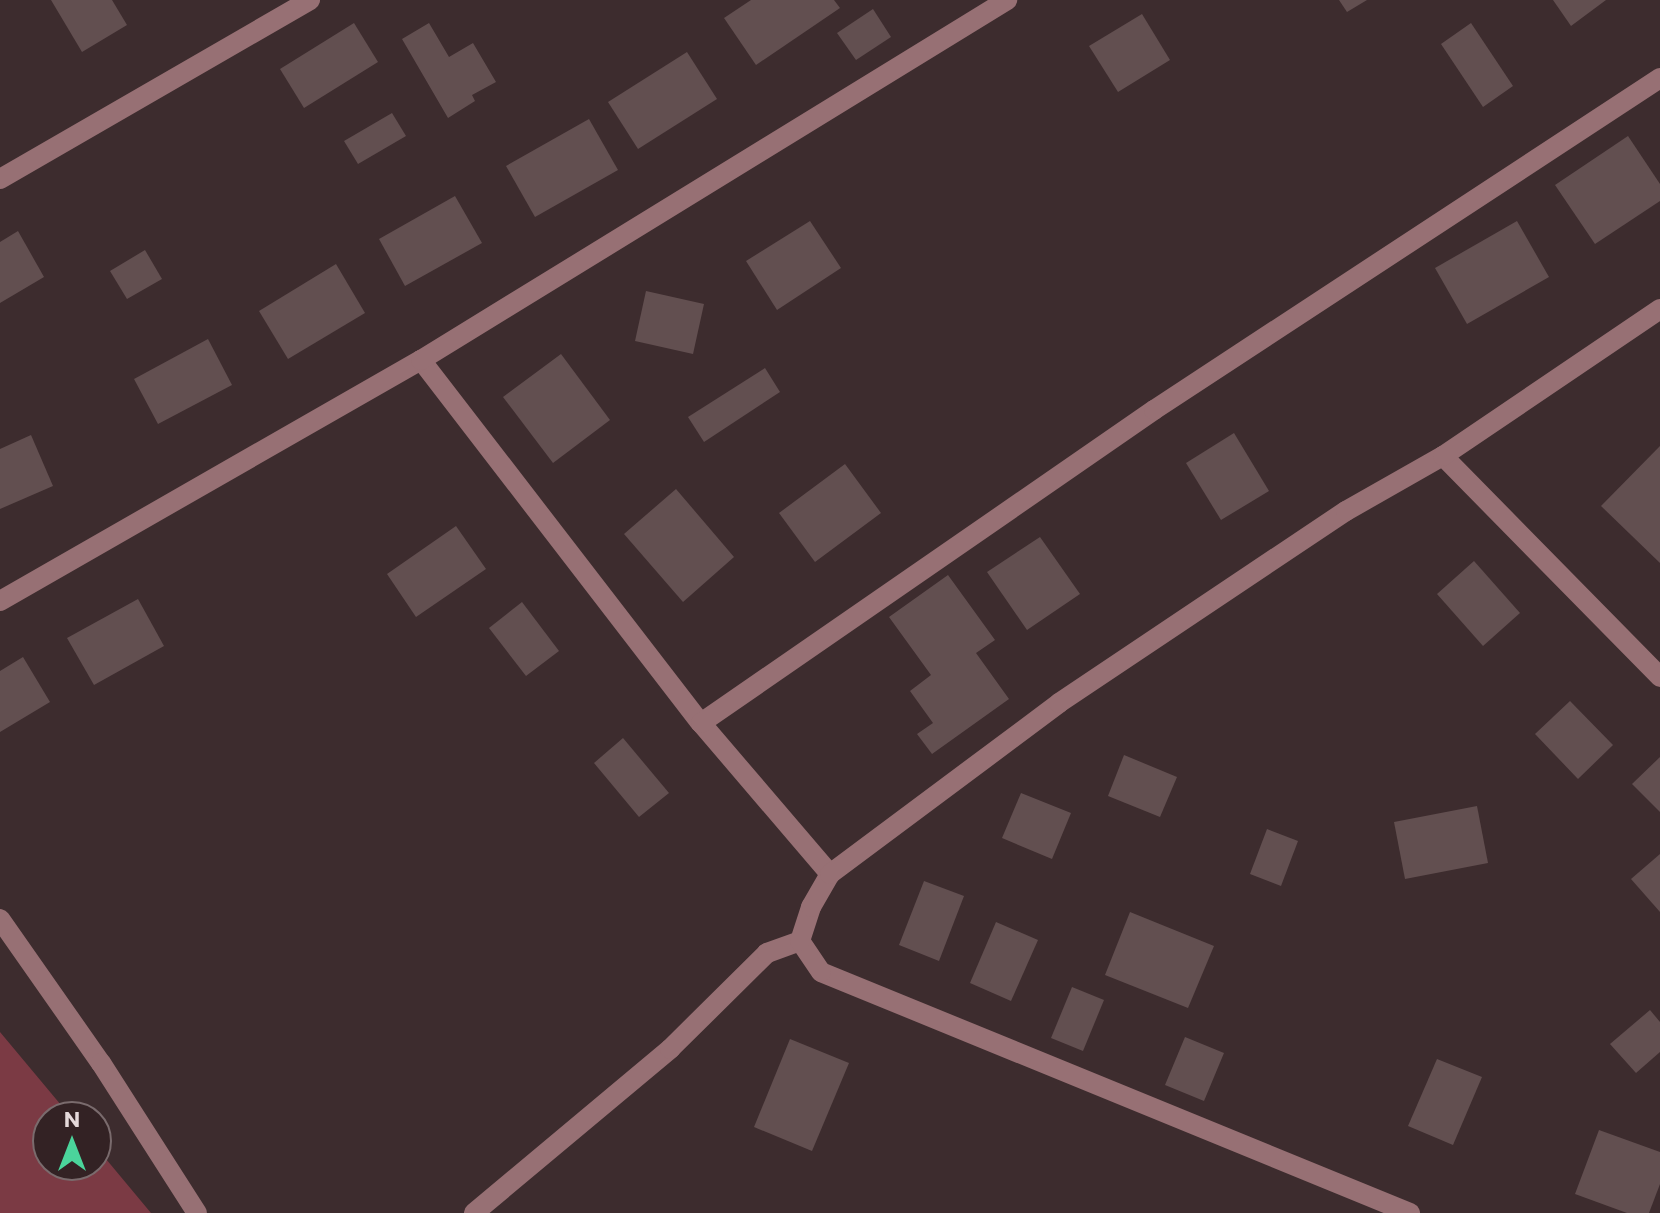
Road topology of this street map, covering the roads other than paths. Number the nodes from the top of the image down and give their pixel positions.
1 (310, 0) edge
2 (1007, 0) edge
3 (1660, 78) edge
4 (0, 179) edge
5 (1660, 309) edge
6 (421, 360) junction
7 (1443, 456) junction
8 (0, 601) edge
9 (1660, 677) edge
10 (701, 723) junction
11 (830, 874) junction
12 (0, 919) edge
13 (800, 941) junction
14 (197, 1213) edge
15 (474, 1213) edge
16 (1410, 1213) edge

1 - 4 street
2 - 6 street
3 - 10 street
5 - 7 street
6 - 8 street
6 - 10 street
7 - 9 street
7 - 11 street
10 - 11 street
11 - 13 street
12 - 14 street
13 - 15 street
13 - 16 street

